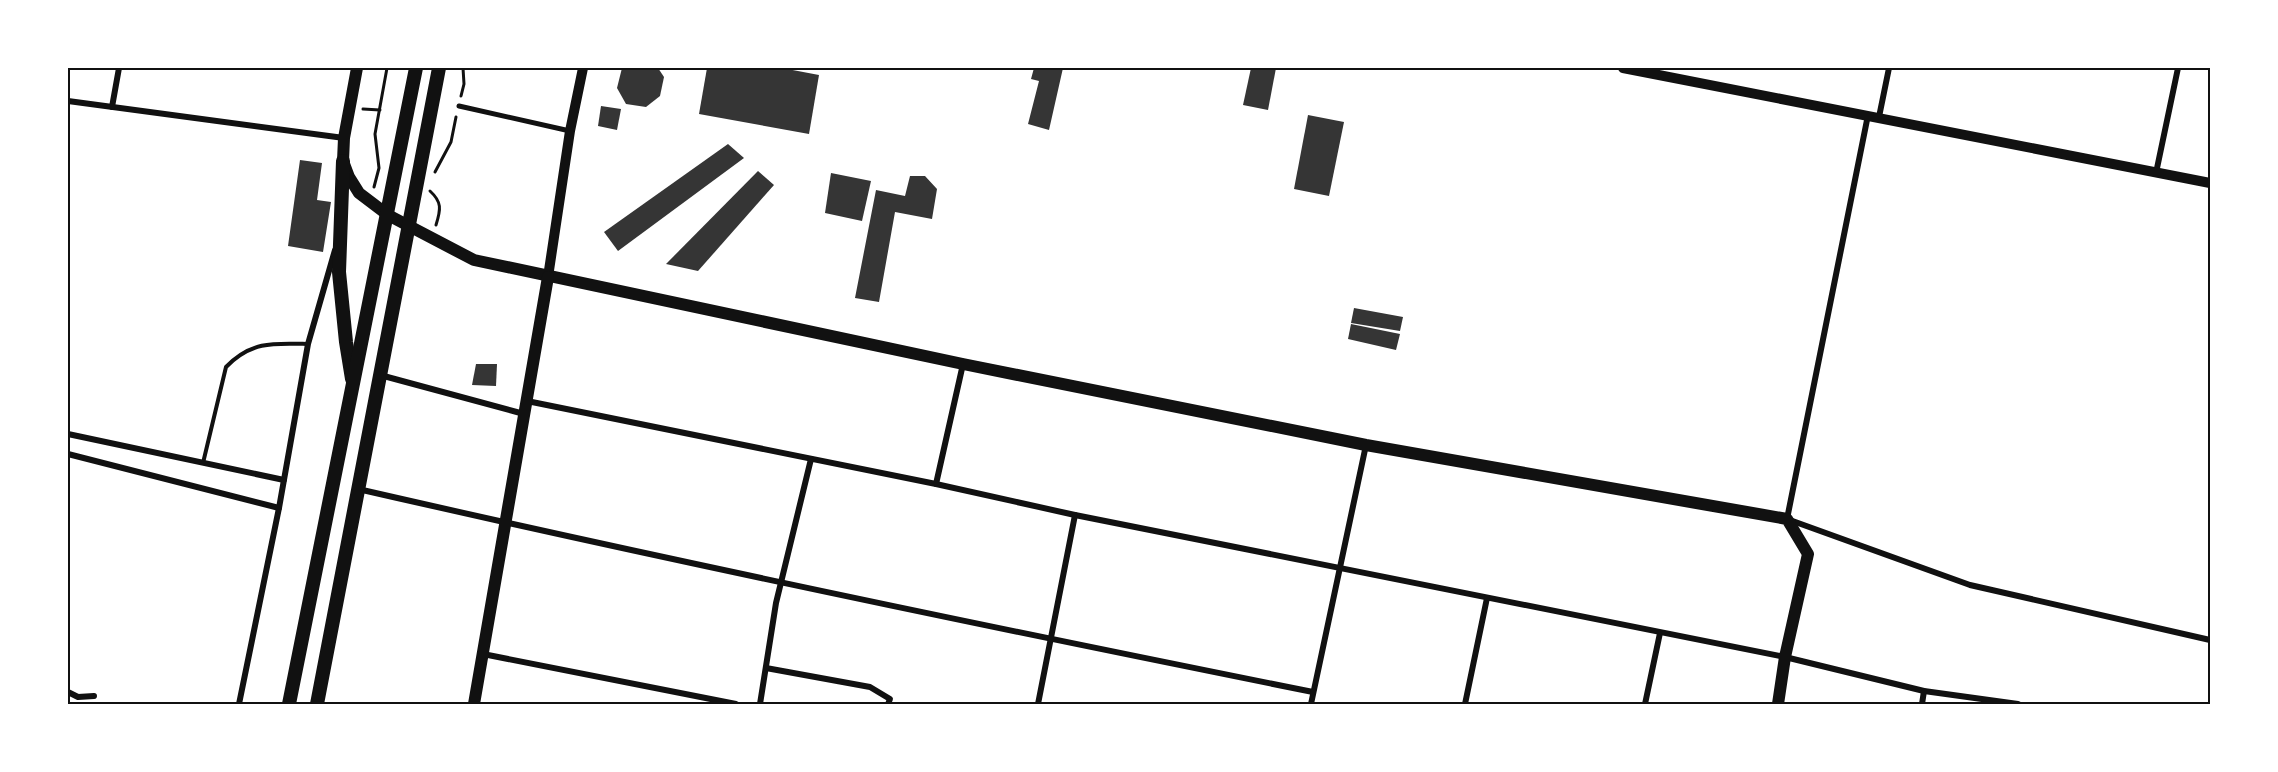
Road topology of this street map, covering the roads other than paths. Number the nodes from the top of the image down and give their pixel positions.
1 (119, 68) edge
2 (357, 68) edge
3 (416, 68) edge
4 (439, 68) edge
5 (583, 68) edge
6 (1623, 68) edge
7 (1889, 68) edge
8 (2178, 68) edge
9 (68, 101) edge
10 (459, 106) road end
11 (112, 108) junction
12 (1873, 116) junction
13 (570, 131) junction
14 (344, 138) junction
15 (343, 161) junction
16 (2156, 172) junction
17 (2211, 183) edge
18 (388, 215) junction
19 (407, 226) junction
20 (340, 233) junction
21 (548, 277) junction
22 (308, 344) junction
23 (963, 364) junction
24 (380, 375) junction
25 (354, 387) junction
26 (526, 408) junction
27 (68, 434) edge
28 (1366, 445) junction
29 (68, 454) edge
30 (811, 459) junction
31 (203, 463) junction
32 (284, 480) junction
33 (936, 484) junction
34 (358, 489) junction
35 (279, 508) junction
36 (1075, 516) junction
37 (1787, 519) junction
38 (506, 523) junction
39 (1340, 568) junction
40 (781, 582) junction
41 (1487, 598) junction
42 (1660, 633) junction
43 (1051, 639) junction
44 (2211, 640) edge
45 (483, 654) junction
46 (1785, 657) junction
47 (766, 668) junction
48 (1924, 691) junction
49 (68, 692) edge
50 (1313, 692) junction
51 (94, 696) dead end
52 (239, 705) edge
53 (289, 705) edge
54 (317, 705) edge
55 (474, 705) edge
56 (736, 705) edge
57 (760, 705) edge
58 (888, 705) edge
59 (1038, 705) edge
60 (1311, 705) edge
61 (1465, 705) edge
62 (1645, 705) edge
63 (1778, 705) edge
64 (1922, 705) edge
65 (2018, 705) edge

1 - 11 street
2 - 14 main road
3 - 18 highway
4 - 19 highway
5 - 13 street
6 - 12 street
7 - 12 street
8 - 16 street
9 - 11 street
10 - 13 street
11 - 14 street
12 - 16 street
12 - 37 street
13 - 21 street
14 - 15 main road
15 - 18 main road
15 - 20 highway
16 - 17 street
18 - 19 main road
18 - 25 highway
19 - 21 main road
19 - 24 highway
20 - 22 street
20 - 25 highway
21 - 23 main road
21 - 26 main road
22 - 31 lane
22 - 32 street
23 - 28 main road
23 - 33 street
24 - 26 street
24 - 34 highway
25 - 53 highway
26 - 30 street
26 - 38 main road
27 - 31 street
28 - 37 main road
28 - 39 street
29 - 35 street
30 - 33 street
30 - 40 street
31 - 32 street
32 - 35 street
33 - 36 street
34 - 38 street
34 - 54 highway
35 - 52 street
36 - 39 street
36 - 43 street
37 - 44 street
37 - 46 main road
38 - 40 street
38 - 45 main road
39 - 41 street
39 - 50 street
40 - 43 street
40 - 47 street
41 - 42 street
41 - 61 street
42 - 46 street
42 - 62 street
43 - 50 street
43 - 59 street
45 - 55 main road
45 - 56 street
46 - 48 street
46 - 63 main road
47 - 57 street
47 - 58 street
48 - 64 street
48 - 65 street
49 - 51 street
50 - 60 street

